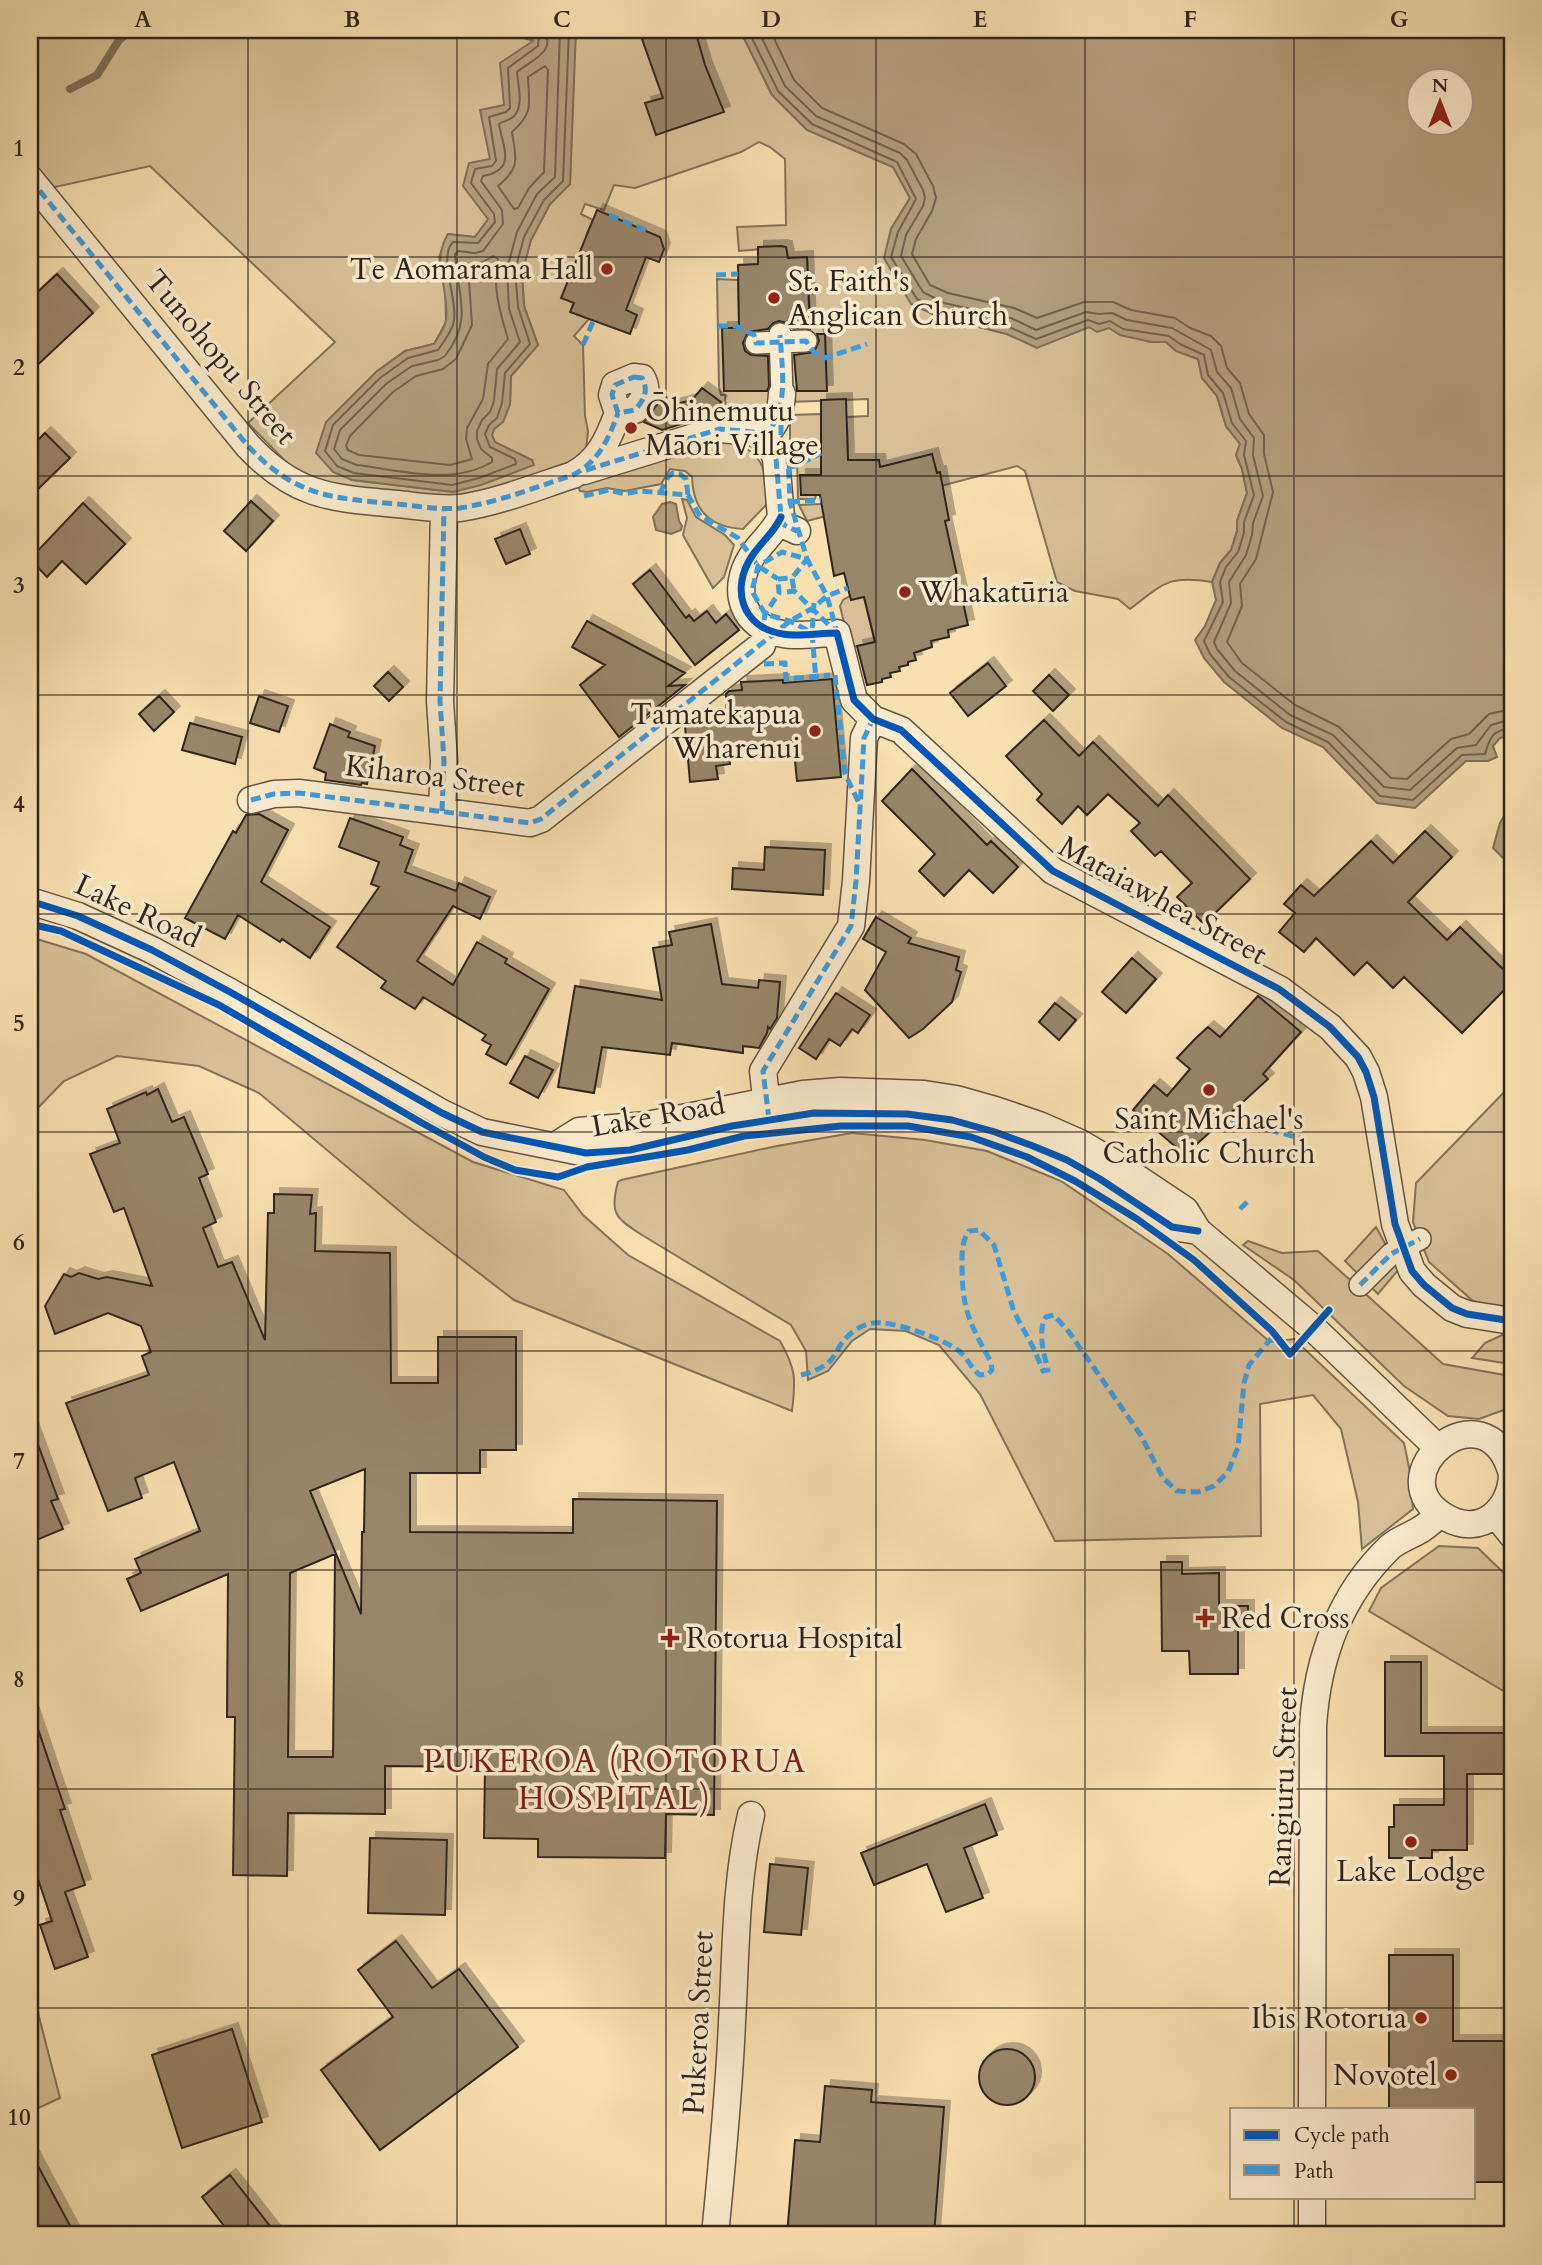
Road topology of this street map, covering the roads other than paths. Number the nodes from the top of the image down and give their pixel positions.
1 (30, 178) edge
2 (780, 338) junction
3 (806, 341) dead end
4 (756, 343) dead end
5 (782, 394) joint
6 (618, 413) dead end
7 (763, 438) junction
8 (573, 475) junction
9 (444, 509) junction
10 (762, 645) dead end
11 (873, 719) junction
12 (251, 800) dead end
13 (442, 811) junction
14 (30, 901) edge
15 (767, 1110) junction
16 (1411, 1243) junction
17 (1360, 1285) dead end
18 (1512, 1321) edge
19 (1506, 1442) edge
20 (1437, 1447) junction
21 (1512, 1474) edge
22 (1440, 1514) junction
23 (1504, 1525) edge
24 (751, 1815) dead end
25 (1312, 2108) edge
26 (1312, 2198) edge
27 (715, 2235) edge
28 (1311, 2235) edge

1 - 9 street, Tunohopu Street
2 - 3 street
2 - 4 street
2 - 5 street
5 - 7 street
6 - 8 street, Tunohopu Street
7 - 8 street
7 - 11 street, Mataiawhea Street
8 - 9 street, Tunohopu Street
9 - 13 street
10 - 13 street, Kiharoa Street
11 - 15 street
11 - 16 street, Mataiawhea Street
12 - 13 street, Kiharoa Street
14 - 15 street, Lake Road
15 - 20 street, Lake Road
16 - 17 street
16 - 18 street, Mataiawhea Street
19 - 20 street
19 - 21 street
20 - 22 street
21 - 23 street
22 - 23 street
22 - 25 street, Rangiuru Street
24 - 27 street, Pukeroa Street
26 - 28 street

